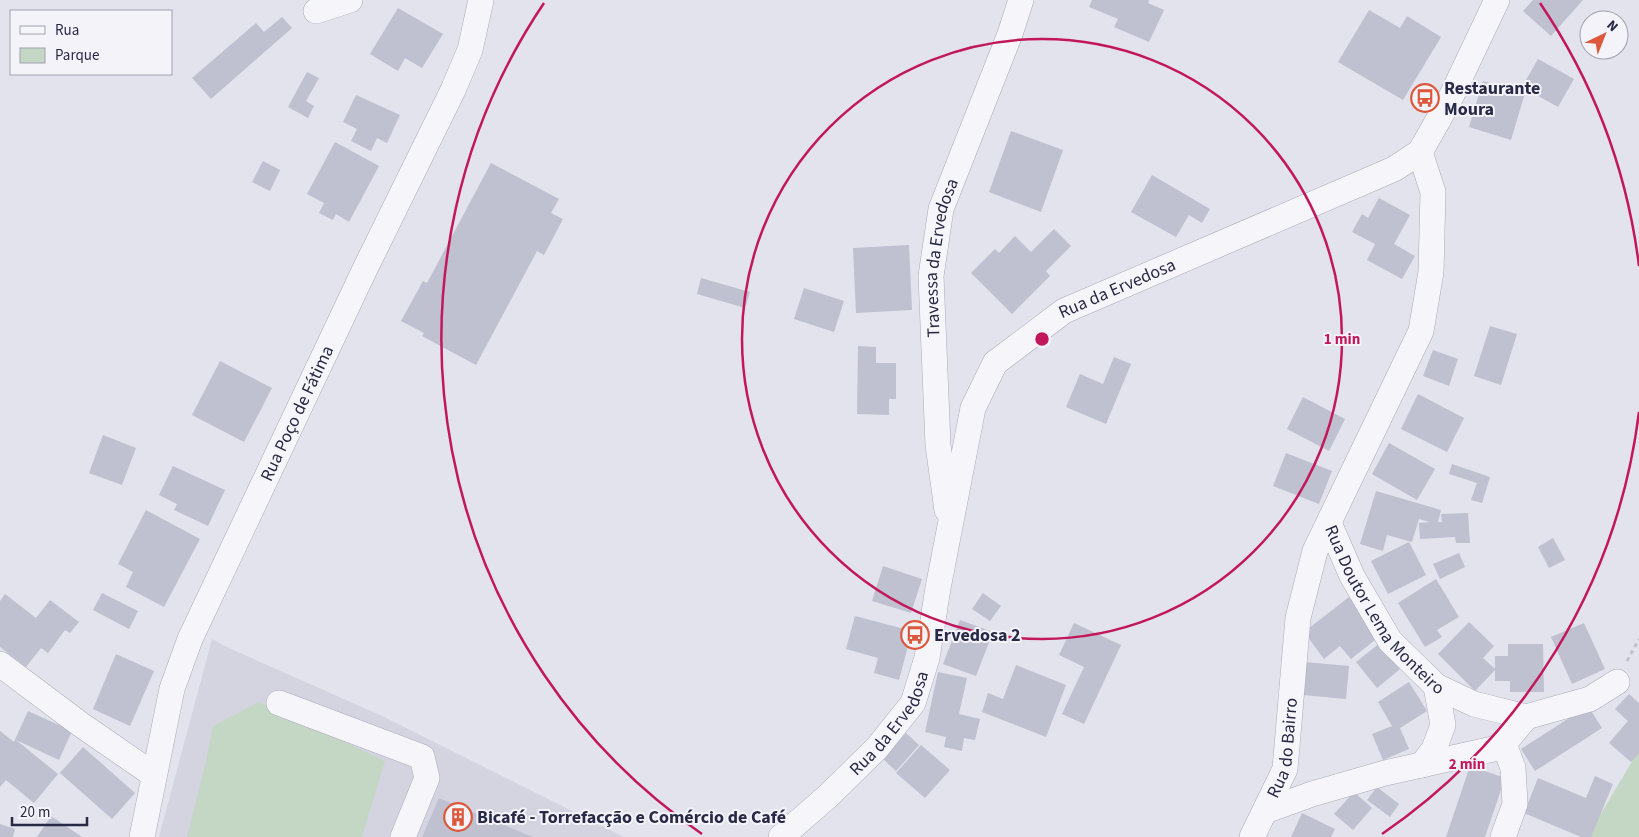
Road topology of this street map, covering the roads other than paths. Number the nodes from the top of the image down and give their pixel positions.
1 (350, 0) edge
2 (480, 0) edge
3 (1021, 0) edge
4 (1497, 0) edge
5 (316, 11) dead end
6 (1420, 152) junction
7 (1329, 523) junction
8 (950, 530) junction
9 (0, 664) edge
10 (1617, 682) dead end
11 (1436, 686) junction
12 (279, 702) dead end
13 (1526, 717) junction
14 (1504, 744) junction
15 (1422, 765) junction
16 (154, 775) junction
17 (1264, 811) junction
18 (142, 837) edge
19 (403, 837) edge
20 (781, 837) edge
21 (1252, 837) edge
22 (1503, 837) edge

1 - 5 street
2 - 16 street, Rua Poço de Fátima
3 - 8 street, Travessa da Ervedosa
4 - 6 street, Rua da Ervedosa
6 - 7 street, Rua Doutor Lema Monteiro
6 - 8 street, Rua da Ervedosa
7 - 11 street, Rua Doutor Lema Monteiro
7 - 17 street, Rua do Bairro
8 - 20 street, Rua da Ervedosa
9 - 16 street
10 - 13 street, Rua Doutor Lema Monteiro
11 - 13 street, Rua Doutor Lema Monteiro
11 - 15 street
12 - 19 street
13 - 14 street
14 - 15 street, Rua do Bairro
14 - 22 street
15 - 17 street, Rua do Bairro
16 - 18 street, Rua Poço de Fátima
17 - 21 street

